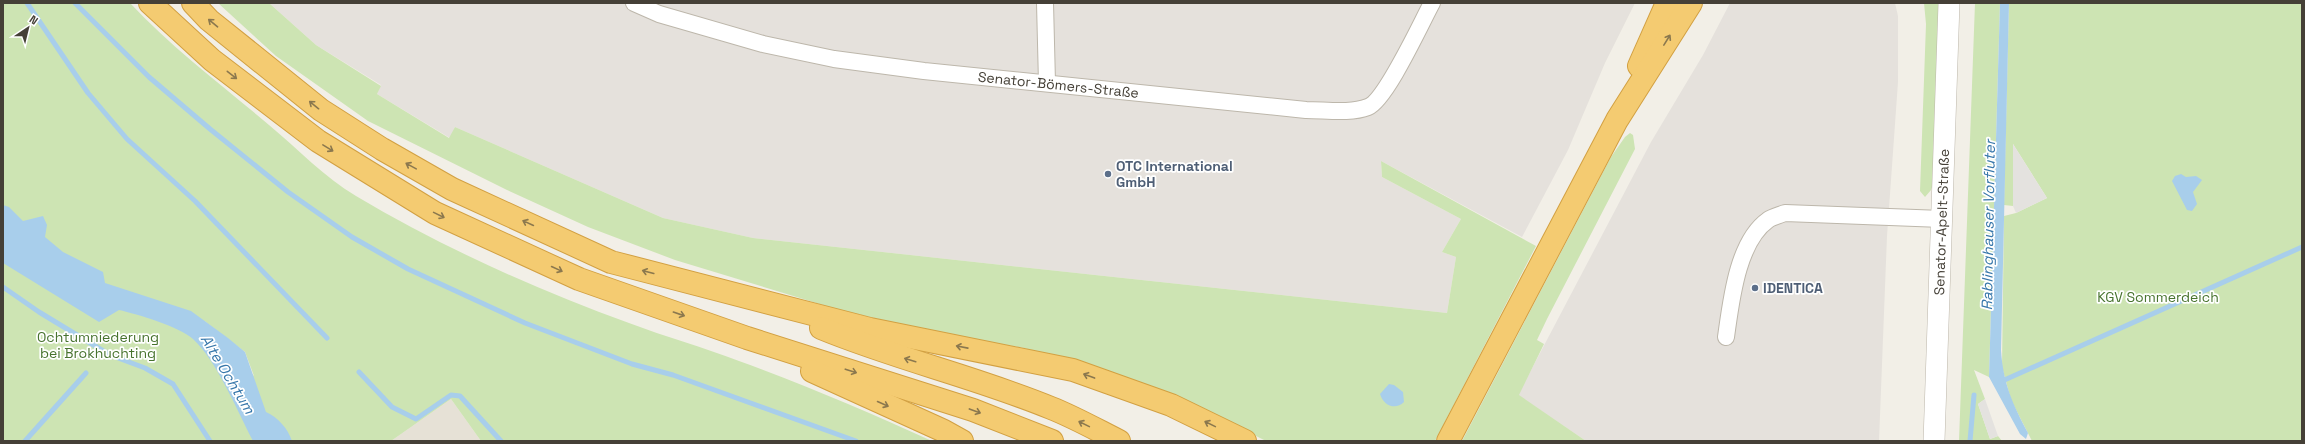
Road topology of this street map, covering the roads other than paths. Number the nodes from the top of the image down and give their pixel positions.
1 (150, 3) edge
2 (193, 3) edge
3 (634, 3) edge
4 (1044, 3) edge
5 (1432, 3) edge
6 (1667, 3) edge
7 (1691, 3) edge
8 (1949, 3) edge
9 (1047, 83) junction
10 (1617, 120) junction
11 (1942, 219) junction
12 (753, 300) junction
13 (1726, 337) dead end
14 (747, 338) junction
15 (962, 441) edge
16 (1052, 441) edge
17 (1119, 441) edge
18 (1245, 441) edge
19 (1448, 441) edge
20 (1934, 441) edge

1 -> 14 highway
12 -> 2 highway
3 - 9 street, Senator-Bömers-Straße
4 - 9 street
5 - 9 street, Senator-Bömers-Straße
6 - 10 highway
10 -> 7 highway
8 - 11 street, Senator-Apelt-Straße
10 - 19 highway
11 - 13 street
11 - 20 street, Senator-Apelt-Straße
17 -> 12 highway
18 -> 12 highway
14 -> 15 highway
14 -> 16 highway

